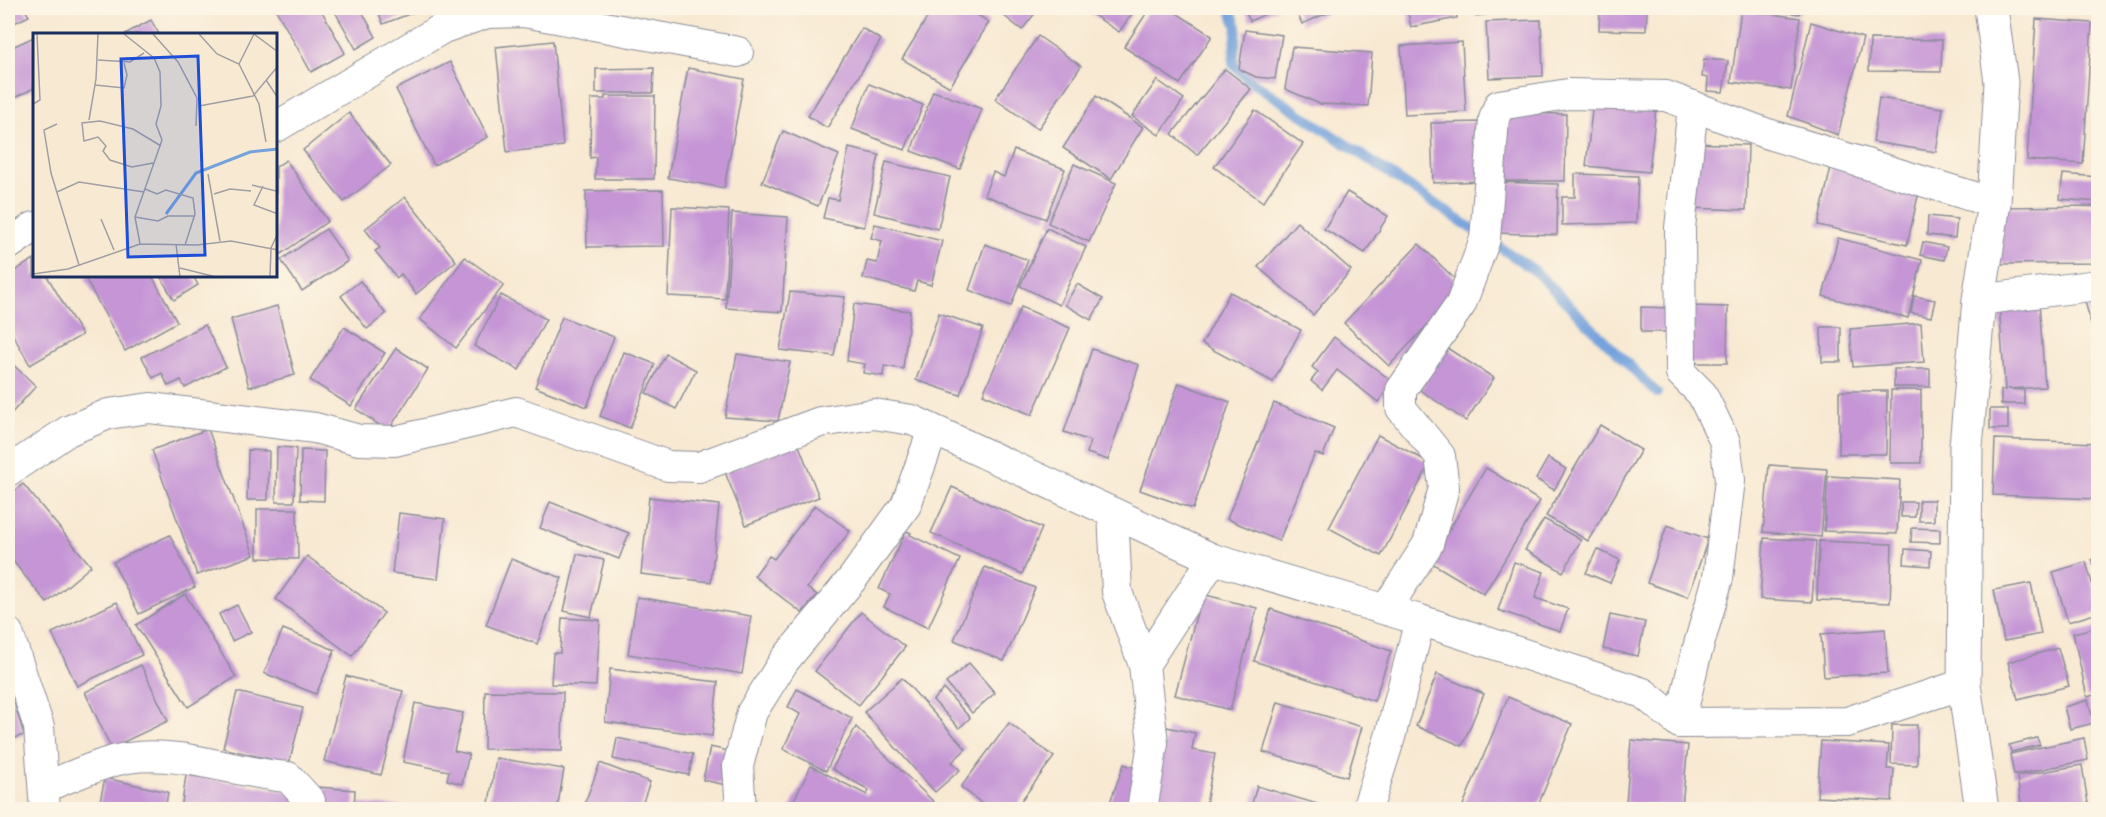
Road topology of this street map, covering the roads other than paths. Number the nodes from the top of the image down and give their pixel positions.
1 (1991, 8) edge
2 (524, 10) edge
3 (738, 52) dead end
4 (1693, 106) junction
5 (278, 127) edge
6 (1994, 203) junction
7 (33, 228) edge
8 (8, 245) edge
9 (2098, 285) edge
10 (1979, 300) junction
11 (933, 430) junction
12 (8, 471) edge
13 (1113, 513) junction
14 (1213, 559) junction
15 (1386, 609) junction
16 (1420, 620) junction
17 (8, 633) edge
18 (1144, 665) junction
19 (1964, 684) junction
20 (1680, 723) junction
21 (45, 798) edge
22 (309, 810) edge
23 (741, 810) edge
24 (1142, 810) edge
25 (1367, 810) edge
26 (1982, 810) edge

1 - 6 street
2 - 3 street
2 - 5 street
4 - 6 street
4 - 15 street
4 - 20 street
6 - 10 street
7 - 8 street
9 - 10 street
10 - 19 street
11 - 12 street
11 - 13 street
11 - 23 street
13 - 14 street
13 - 18 street
14 - 15 street
14 - 18 street
15 - 16 street
16 - 20 street
16 - 25 street
17 - 21 street
18 - 24 street
19 - 20 street
19 - 26 street
21 - 22 street

